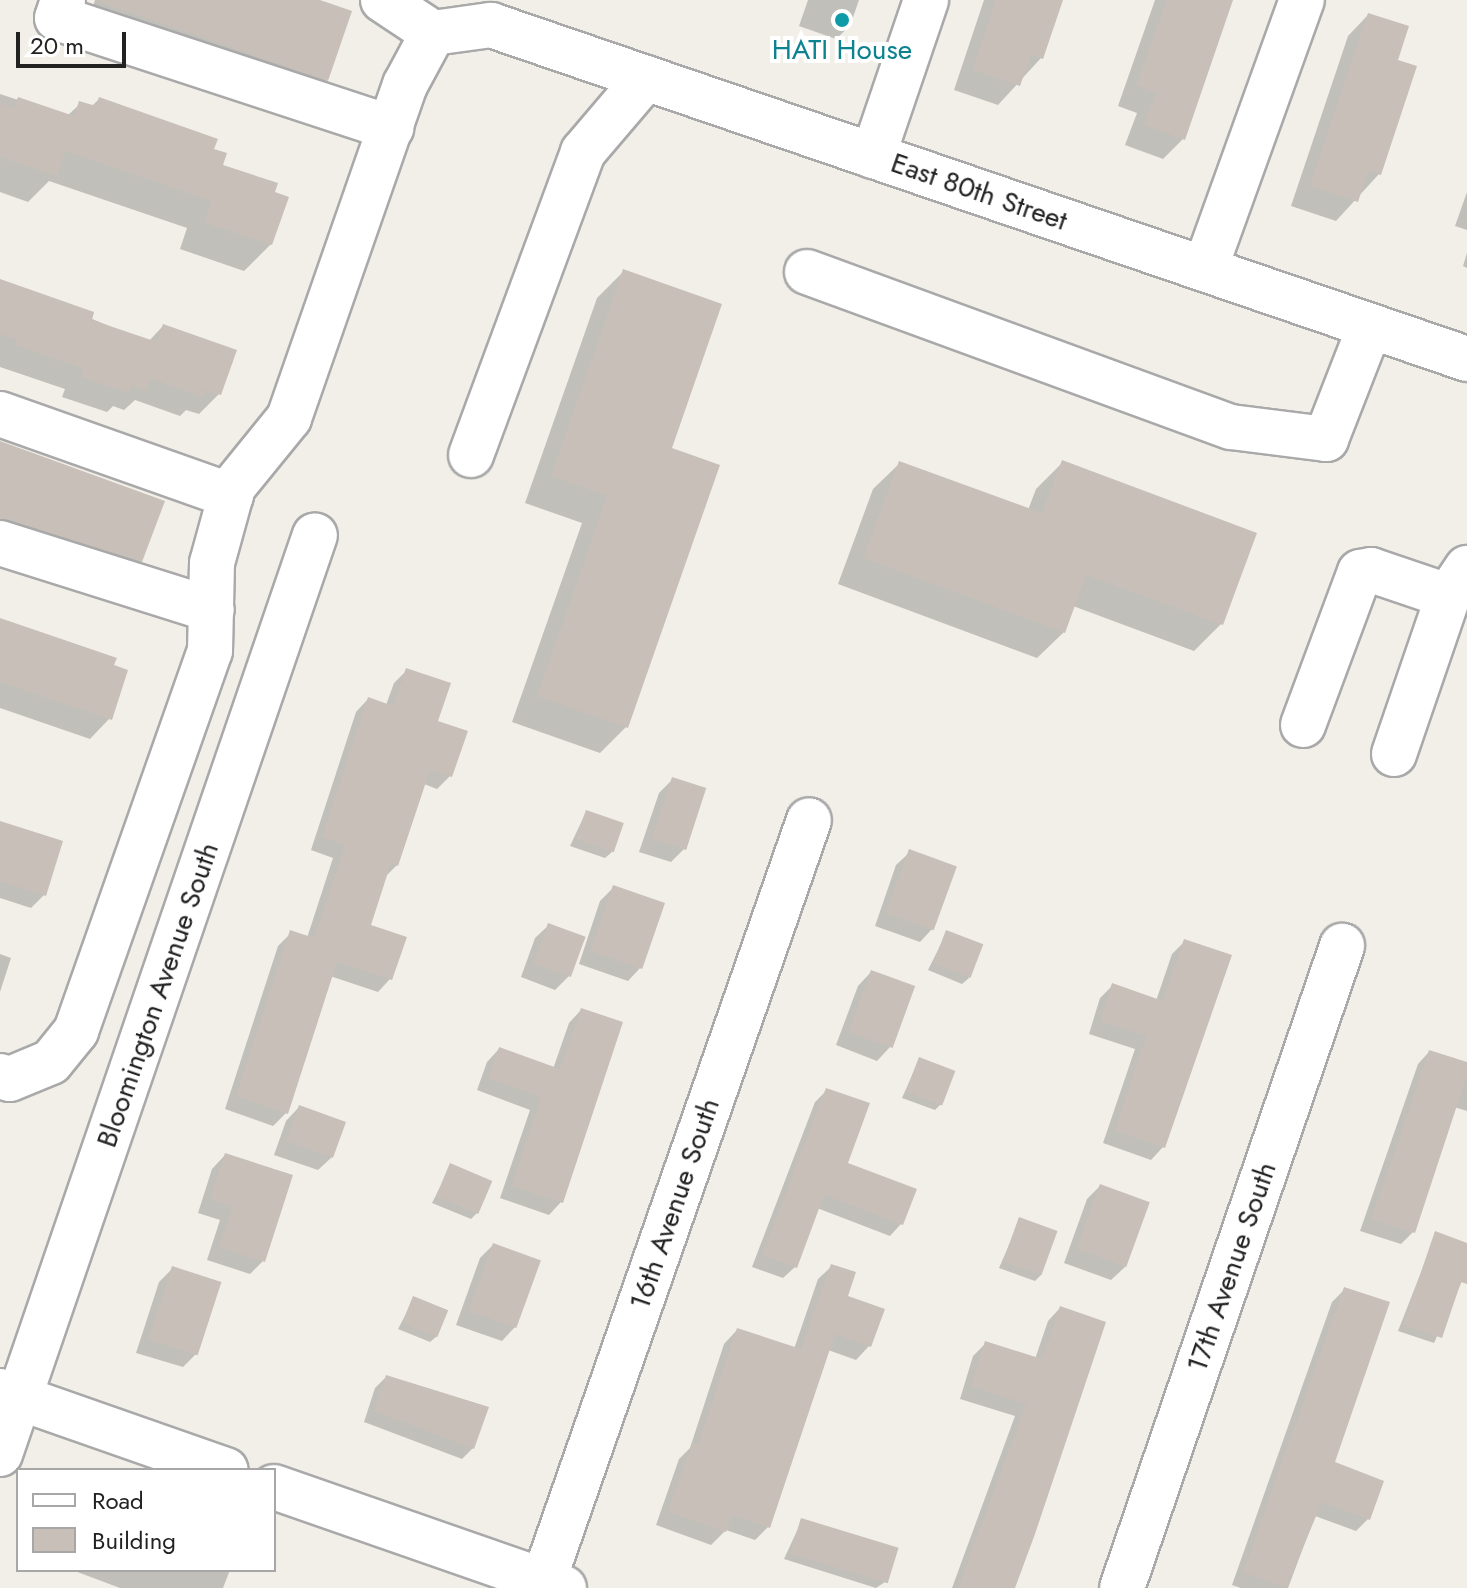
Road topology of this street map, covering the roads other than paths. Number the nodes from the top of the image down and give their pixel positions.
1 (63, 0) edge
2 (383, 0) edge
3 (926, 0) edge
4 (1302, 0) edge
5 (496, 13) edge
6 (433, 33) junction
7 (646, 78) junction
8 (391, 128) junction
9 (873, 156) junction
10 (1205, 269) junction
11 (807, 272) dead end
12 (1370, 326) junction
13 (1467, 359) edge
14 (0, 414) edge
15 (471, 455) dead end
16 (231, 496) junction
17 (315, 535) dead end
18 (0, 543) edge
19 (1458, 582) edge
20 (212, 610) junction
21 (1303, 725) dead end
22 (1394, 754) dead end
23 (809, 820) dead end
24 (1342, 946) dead end
25 (0, 1076) edge
26 (10, 1395) edge
27 (0, 1454) edge
28 (220, 1468) edge
29 (276, 1488) edge
30 (550, 1586) edge
31 (1122, 1588) edge

1 - 8 street
2 - 6 street
3 - 9 street
4 - 10 street
5 - 6 street
5 - 7 street, East 80th Street
6 - 8 street
7 - 9 street, East 80th Street
7 - 15 street
8 - 16 street
9 - 10 street, East 80th Street
10 - 12 street, East 80th Street
11 - 12 street
12 - 13 street, East 80th Street
14 - 16 street
16 - 20 street
17 - 26 street, Bloomington Avenue South
18 - 20 street
19 - 21 street
19 - 22 street
20 - 25 street
23 - 30 street, 16th Avenue South
24 - 31 street, 17th Avenue South
26 - 27 street, Bloomington Avenue South
26 - 28 street
29 - 30 street

